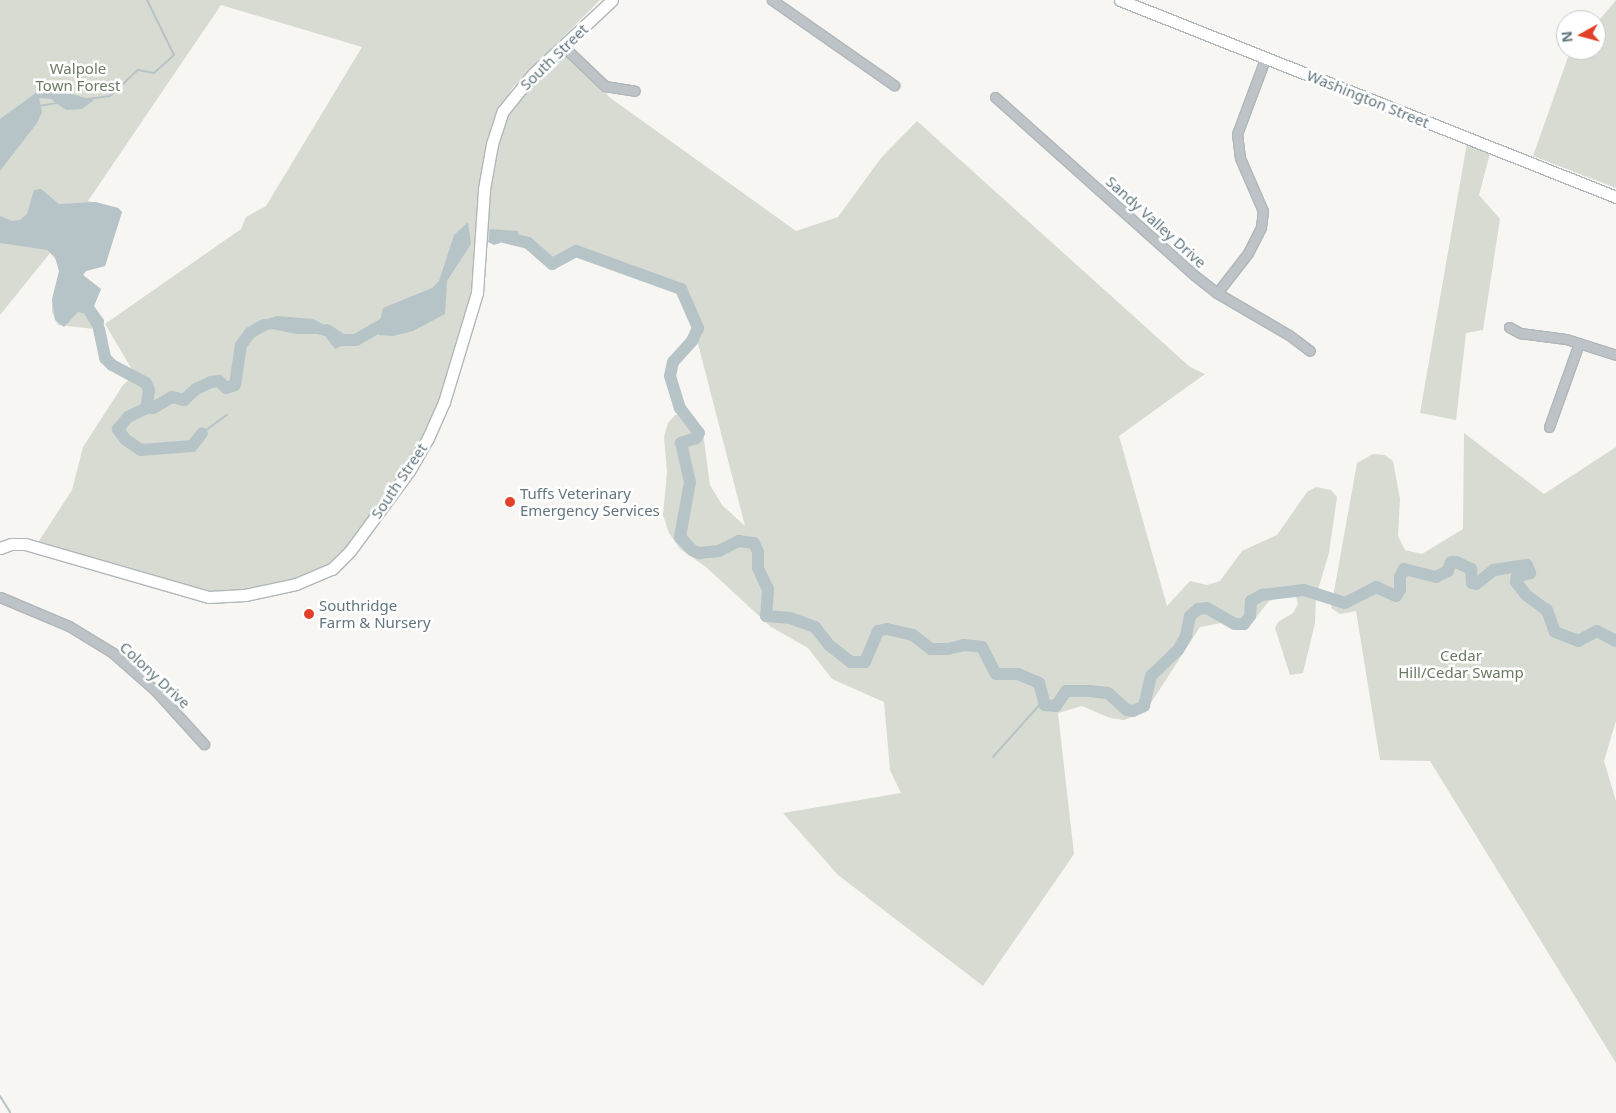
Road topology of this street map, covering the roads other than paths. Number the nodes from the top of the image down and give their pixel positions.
1 (612, 0) edge
2 (772, 0) edge
3 (1120, 0) edge
4 (564, 47) junction
5 (1265, 59) junction
6 (894, 85) dead end
7 (635, 91) dead end
8 (995, 97) dead end
9 (1616, 197) edge
10 (1217, 293) junction
11 (1509, 327) dead end
12 (1579, 343) junction
13 (1310, 351) dead end
14 (1616, 355) edge
15 (1549, 427) dead end
16 (0, 548) edge
17 (0, 597) edge
18 (204, 744) dead end

1 - 4 street, South Street
2 - 6 street
3 - 5 street, Washington Street
4 - 7 street
4 - 16 street, South Street
5 - 9 street, Washington Street
5 - 10 street
8 - 10 street, Sandy Valley Drive
10 - 13 street, Sandy Valley Drive
11 - 12 street
12 - 14 street
12 - 15 street
17 - 18 street, Colony Drive

